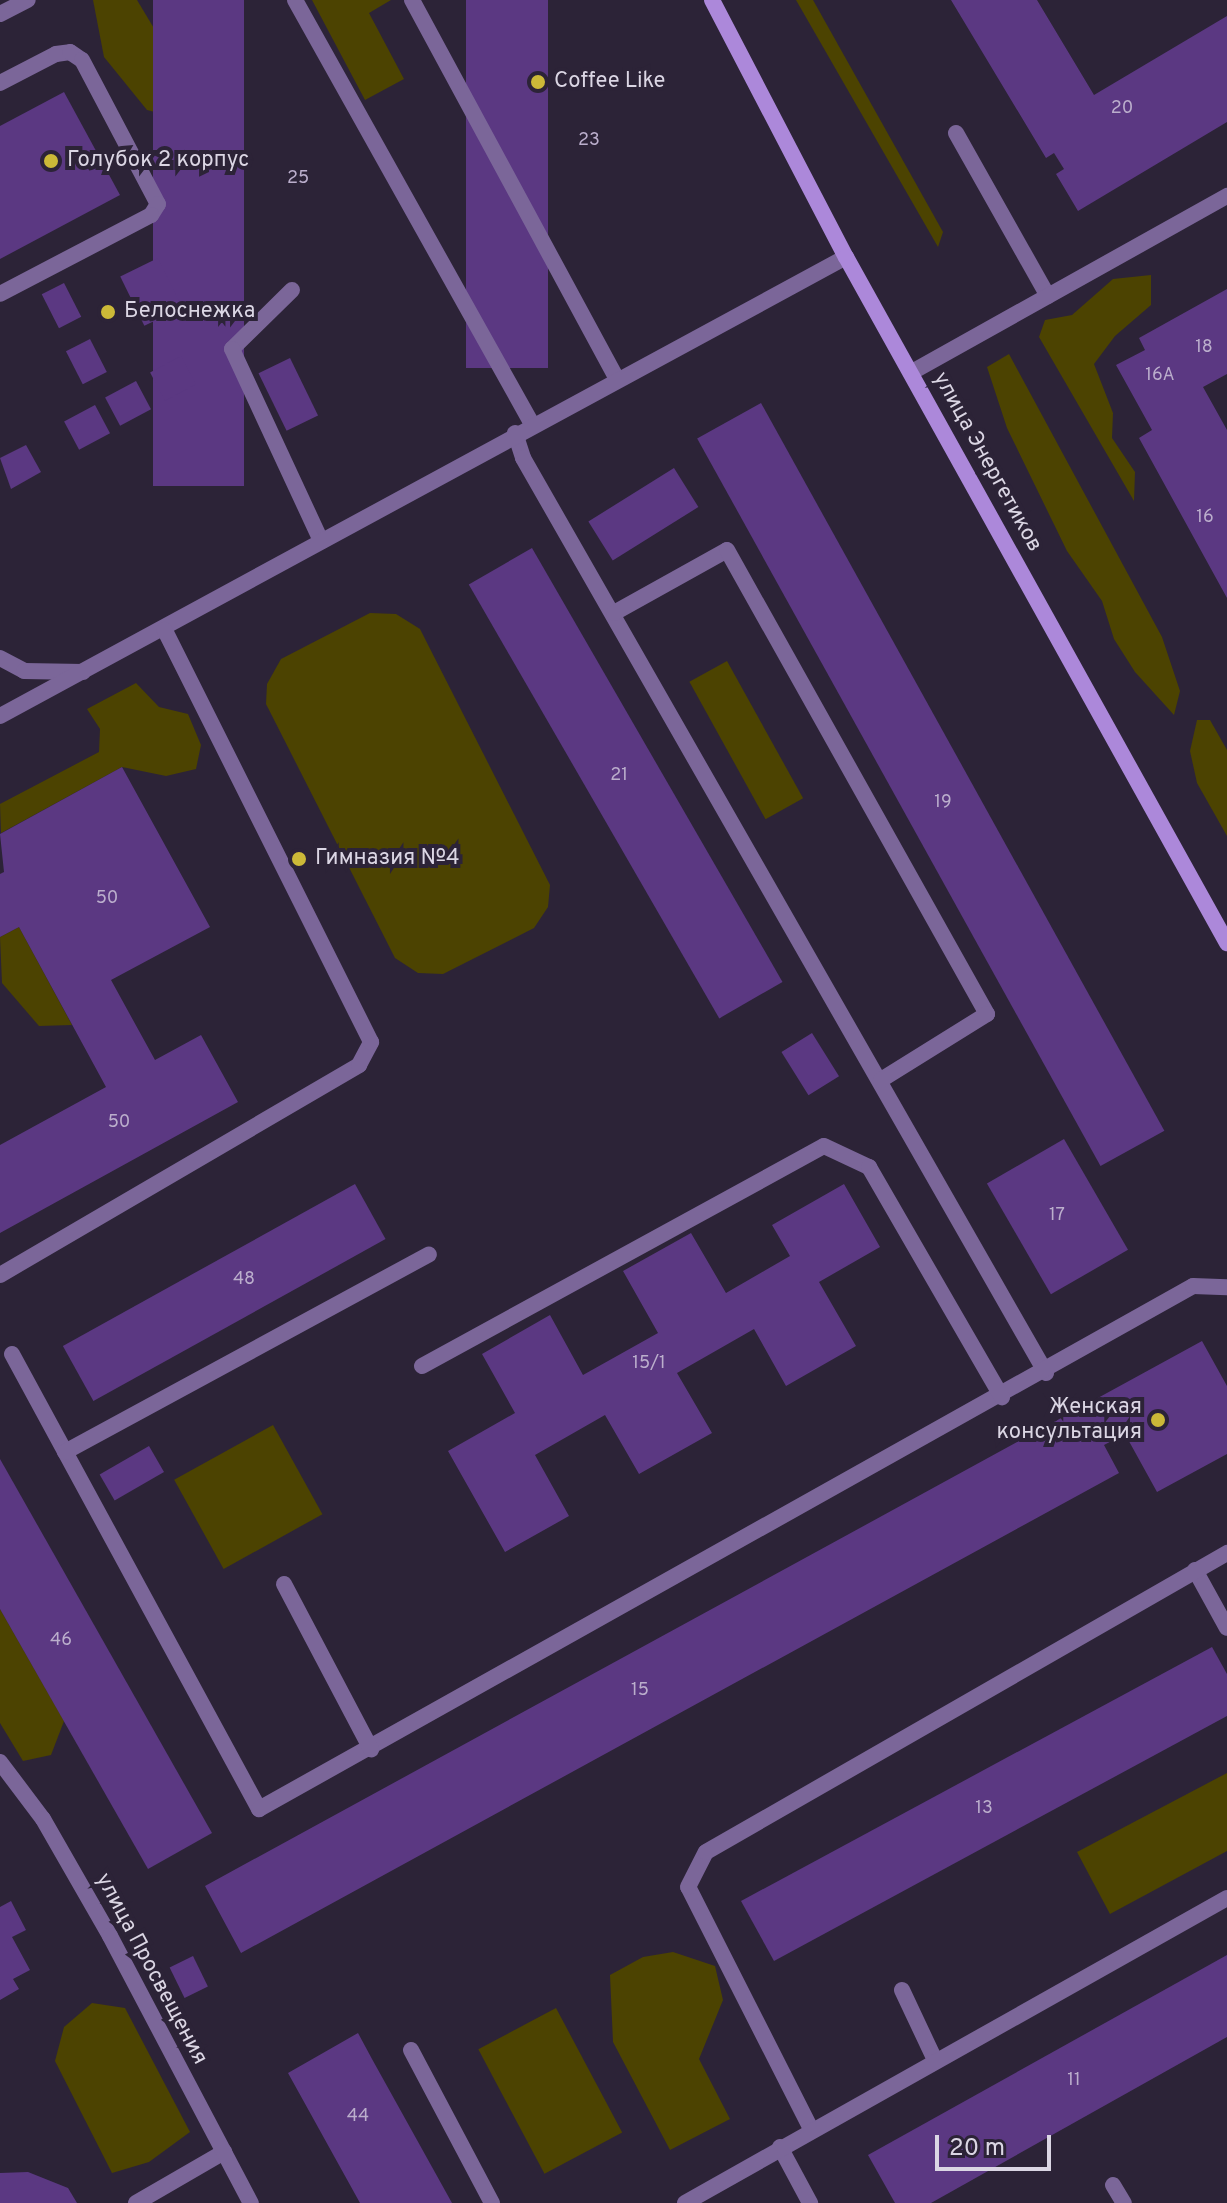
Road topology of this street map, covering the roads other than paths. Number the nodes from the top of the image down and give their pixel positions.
1 (28, 0) edge
2 (295, 0) edge
3 (412, 0) edge
4 (712, 0) edge
5 (0, 14) edge
6 (0, 83) edge
7 (956, 133) dead end
8 (1227, 196) edge
9 (846, 257) junction
10 (292, 290) dead end
11 (0, 294) edge
12 (1048, 296) junction
13 (912, 372) junction
14 (617, 379) junction
15 (532, 424) junction
16 (515, 433) junction
17 (321, 541) junction
18 (614, 613) junction
19 (165, 630) junction
20 (0, 658) edge
21 (85, 672) junction
22 (0, 716) edge
23 (1227, 943) edge
24 (881, 1080) junction
25 (429, 1254) dead end
26 (0, 1275) edge
27 (1227, 1287) edge
28 (12, 1354) dead end
29 (422, 1366) dead end
30 (1046, 1373) junction
31 (1002, 1397) junction
32 (65, 1452) junction
33 (1227, 1553) edge
34 (1195, 1570) junction
35 (284, 1584) dead end
36 (1227, 1628) edge
37 (371, 1749) junction
38 (0, 1762) edge
39 (1227, 1898) edge
40 (902, 1990) dead end
41 (411, 2050) dead end
42 (935, 2060) junction
43 (811, 2129) junction
44 (780, 2147) junction
45 (224, 2152) junction
46 (1113, 2185) dead end
47 (136, 2203) edge
48 (251, 2203) edge
49 (492, 2203) edge
50 (685, 2203) edge
51 (810, 2203) edge
52 (1124, 2203) edge

1 - 5 street
2 - 15 street
3 - 14 street
4 - 9 main road, улица Энергетиков
6 - 11 street
7 - 12 street
8 - 12 street
9 - 13 main road, улица Энергетиков
9 - 14 street
10 - 17 street
12 - 13 street
13 - 23 main road, улица Энергетиков
14 - 15 street
15 - 16 street
16 - 17 street
16 - 18 street
17 - 19 street
18 - 24 street
18 - 24 street
19 - 21 street
19 - 26 street
20 - 21 street
21 - 22 street
24 - 30 street
25 - 32 street
27 - 30 street
28 - 32 street
29 - 31 street
30 - 31 street
31 - 37 street
32 - 37 street
33 - 34 street
34 - 36 street
34 - 43 street
35 - 37 street
38 - 45 street, улица Просвещения
39 - 42 street
40 - 42 street
41 - 49 street
42 - 43 street
43 - 44 street
44 - 50 street
44 - 51 street
45 - 47 street
45 - 48 street, улица Просвещения
46 - 52 street

